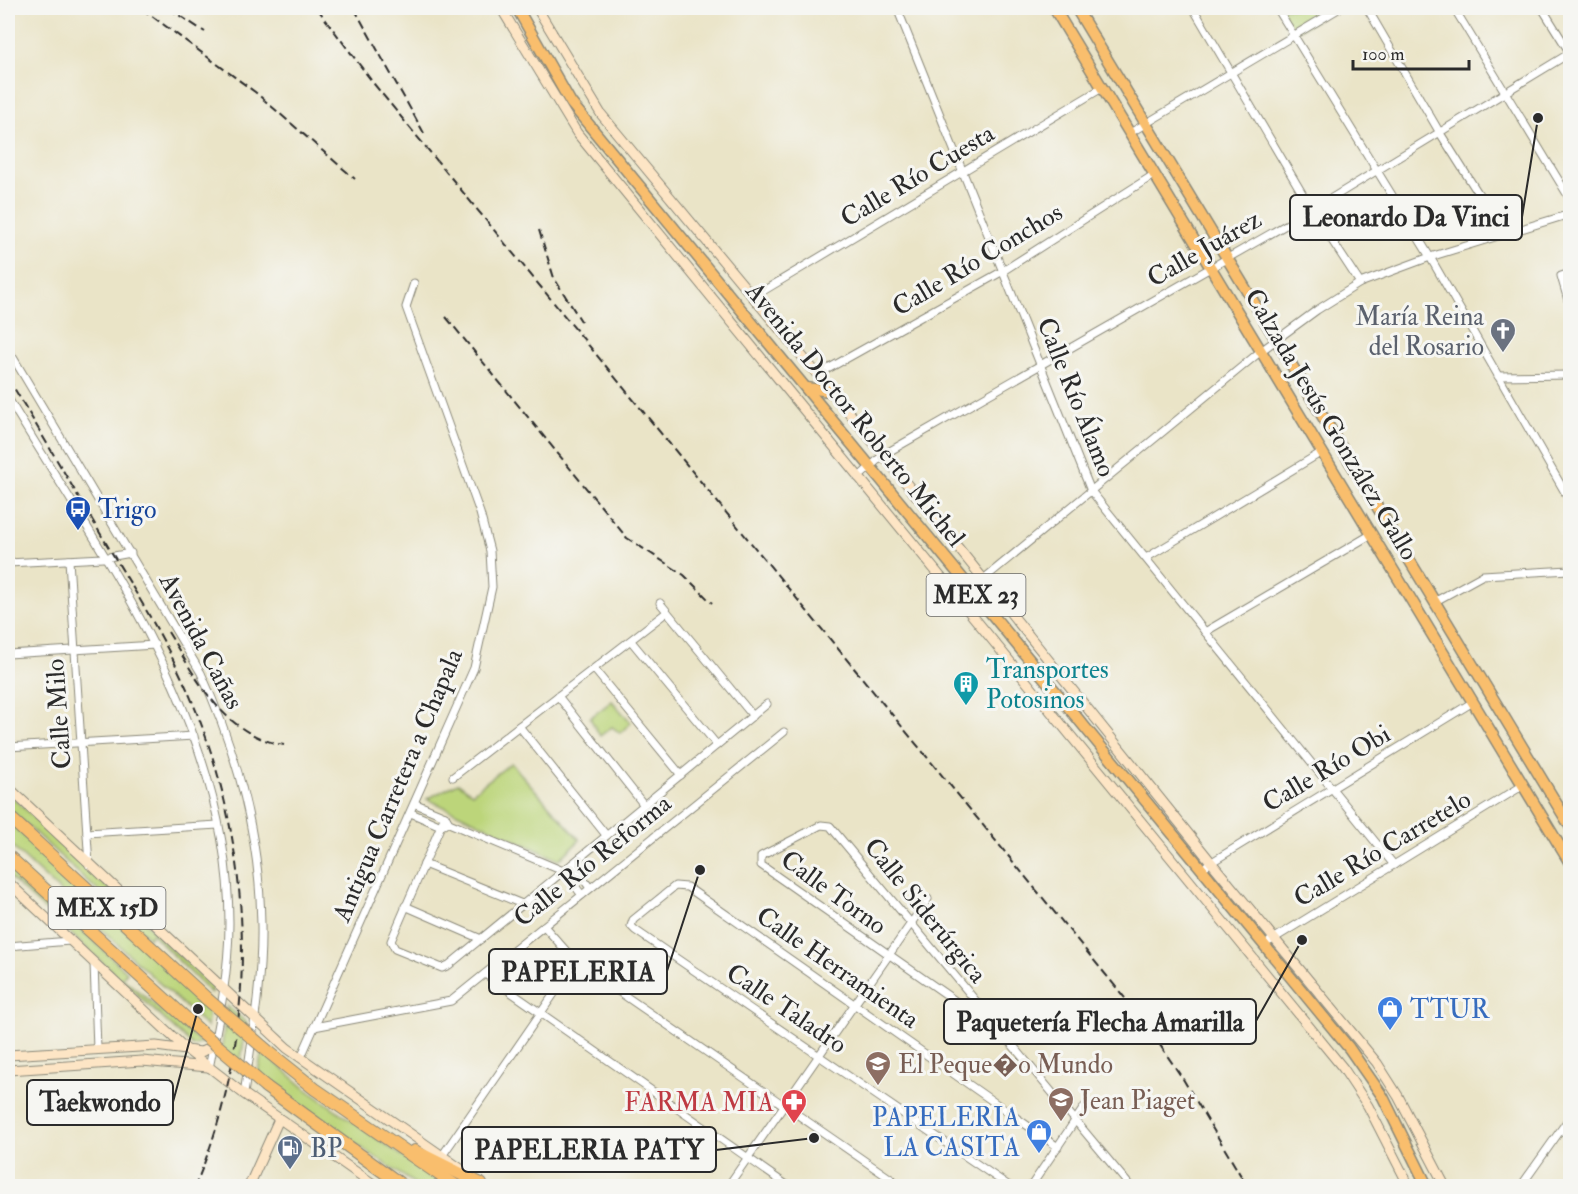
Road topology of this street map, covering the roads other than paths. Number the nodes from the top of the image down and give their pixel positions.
1 (501, 8) edge
2 (517, 8) edge
3 (897, 8) edge
4 (1054, 8) edge
5 (1076, 8) edge
6 (1193, 8) edge
7 (1277, 8) edge
8 (1340, 8) edge
9 (1367, 8) edge
10 (1454, 8) edge
11 (1542, 8) edge
12 (538, 10) edge
13 (524, 20) junction
14 (1293, 36) junction
15 (1570, 53) edge
16 (1233, 72) junction
17 (1102, 88) junction
18 (1505, 92) junction
19 (1146, 124) junction
20 (1130, 133) junction
21 (1440, 133) junction
22 (1377, 171) junction
23 (963, 172) junction
24 (1155, 174) junction
25 (1570, 199) edge
26 (1312, 210) junction
27 (1570, 214) edge
28 (1504, 234) junction
29 (1430, 257) junction
30 (1226, 258) junction
31 (1212, 268) junction
32 (1003, 271) junction
33 (1570, 273) edge
34 (414, 283) dead end
35 (1360, 283) junction
36 (1568, 289) edge
37 (753, 297) junction
38 (1570, 307) edge
39 (740, 308) junction
40 (728, 318) junction
41 (1276, 342) junction
42 (8, 349) edge
43 (1262, 351) junction
44 (1041, 366) junction
45 (817, 375) junction
46 (1570, 375) edge
47 (1498, 376) junction
48 (806, 388) junction
49 (830, 391) junction
50 (8, 398) edge
51 (1322, 452) junction
52 (883, 455) junction
53 (870, 467) junction
54 (858, 478) junction
55 (1091, 491) junction
56 (1570, 501) edge
57 (1372, 534) junction
58 (131, 553) junction
59 (103, 558) junction
60 (1146, 558) junction
61 (69, 560) junction
62 (8, 563) edge
63 (1570, 570) edge
64 (984, 579) junction
65 (971, 589) junction
66 (958, 600) junction
67 (1434, 602) junction
68 (660, 603) dead end
69 (668, 612) junction
70 (1205, 632) junction
71 (631, 640) junction
72 (154, 645) junction
73 (75, 650) junction
74 (8, 654) edge
75 (594, 669) junction
76 (558, 696) junction
77 (1473, 702) junction
78 (767, 704) dead end
79 (1498, 708) junction
80 (753, 716) junction
81 (519, 726) junction
82 (784, 732) dead end
83 (194, 736) junction
84 (1496, 741) junction
85 (81, 742) junction
86 (717, 745) junction
87 (8, 747) edge
88 (681, 775) junction
89 (453, 777) dead end
90 (1522, 786) junction
91 (8, 787) edge
92 (1332, 789) junction
93 (416, 804) junction
94 (644, 805) junction
95 (411, 813) junction
96 (8, 816) edge
97 (447, 820) junction
98 (218, 825) junction
99 (827, 825) joint
100 (441, 826) junction
101 (1570, 826) edge
102 (87, 833) junction
103 (606, 835) junction
104 (8, 856) edge
105 (1211, 862) junction
106 (1570, 863) edge
107 (424, 864) junction
108 (572, 864) junction
109 (89, 865) junction
110 (1394, 865) junction
111 (1200, 869) junction
112 (564, 871) junction
113 (8, 882) edge
114 (682, 885) joint
115 (590, 888) junction
116 (582, 895) junction
117 (928, 899) dead end
118 (522, 904) junction
119 (405, 906) junction
120 (910, 923) junction
121 (544, 926) junction
122 (1275, 938) junction
123 (481, 939) junction
124 (70, 941) junction
125 (8, 945) edge
126 (1263, 945) junction
127 (887, 956) junction
128 (576, 962) junction
129 (94, 963) junction
130 (485, 974) junction
131 (224, 991) junction
132 (854, 1003) junction
133 (539, 1012) junction
134 (255, 1020) junction
135 (314, 1027) junction
136 (998, 1030) junction
137 (214, 1046) junction
138 (97, 1049) junction
139 (187, 1050) junction
140 (8, 1055) edge
141 (819, 1056) junction
142 (301, 1057) junction
143 (209, 1068) junction
144 (8, 1070) edge
145 (244, 1094) junction
146 (784, 1106) junction
147 (1085, 1106) dead end
148 (1570, 1117) edge
149 (279, 1119) junction
150 (1076, 1123) junction
151 (370, 1128) junction
152 (1058, 1147) junction
153 (442, 1156) junction
154 (748, 1158) junction
155 (482, 1185) edge
156 (249, 1186) edge
157 (376, 1186) edge
158 (403, 1186) edge
159 (456, 1186) edge
160 (728, 1186) edge
161 (788, 1186) edge
162 (901, 1186) edge
163 (1009, 1186) edge
164 (1031, 1186) edge
165 (1130, 1186) edge
166 (1409, 1186) edge
167 (1427, 1186) edge
168 (1445, 1186) edge
169 (1521, 1186) edge

1 - 40 main road, Avenida Doctor Roberto Michel
2 - 13 main road, Avenida Doctor Roberto Michel / MEX 23
3 - 23 street, Calle Río Álamo
4 - 17 main road, Calzada Jesús González Gallo
5 - 19 main road, Calzada Jesús González Gallo
6 - 16 street
7 - 14 street
8 - 14 street
9 - 21 street
10 - 18 street
11 - 15 street
12 - 13 main road
12 - 37 main road, Avenida Doctor Roberto Michel
13 - 39 main road, Avenida Doctor Roberto Michel / MEX 23
14 - 16 street
14 - 22 street
15 - 18 street, Calle Juárez
16 - 19 street
16 - 26 street
17 - 20 main road, Calzada Jesús González Gallo
17 - 23 street, Calle Río Cuesta
18 - 21 street, Calle Juárez
18 - 25 street
19 - 20 street
19 - 30 main road, Calzada Jesús González Gallo
20 - 24 main road, Calzada Jesús González Gallo
21 - 22 street, Calle Juárez
21 - 28 street
22 - 26 street, Calle Juárez
22 - 29 street
23 - 32 street, Calle Río Álamo
23 - 37 street, Calle Río Cuesta
24 - 31 main road, Calzada Jesús González Gallo
24 - 32 street, Calle Río Conchos
26 - 30 street, Calle Juárez
26 - 35 street
27 - 28 street
28 - 29 street
29 - 35 street
29 - 47 street
30 - 31 street, Calle Juárez
30 - 41 main road, Calzada Jesús González Gallo
31 - 43 main road, Calzada Jesús González Gallo
31 - 44 street, Calle Juárez
32 - 44 street, Calle Río Álamo
32 - 45 street, Calle Río Conchos
33 - 36 street
34 - 93 street, Antigua Carretera a Chapala
35 - 41 street
36 - 38 street
37 - 45 main road, Avenida Doctor Roberto Michel
39 - 40 main road
39 - 48 main road, Avenida Doctor Roberto Michel / MEX 23
40 - 54 main road, Avenida Doctor Roberto Michel
41 - 43 street
41 - 67 main road, Calzada Jesús González Gallo
42 - 58 street, Avenida Cañas
43 - 51 main road, Calzada Jesús González Gallo
43 - 55 street
44 - 52 street, Calle Juárez
44 - 55 street, Calle Río Álamo
45 - 49 main road, Avenida Doctor Roberto Michel
46 - 47 street
47 - 56 street
48 - 49 main road
48 - 53 main road, Avenida Doctor Roberto Michel / MEX 23
49 - 52 main road, Avenida Doctor Roberto Michel
50 - 59 street, Avenida Cañas
51 - 57 main road, Calzada Jesús González Gallo
51 - 60 street
52 - 53 street, Calle Juárez
52 - 64 main road, Avenida Doctor Roberto Michel
53 - 54 street, Calle Juárez
53 - 65 main road, Avenida Doctor Roberto Michel / MEX 23
54 - 66 main road, Avenida Doctor Roberto Michel
55 - 60 street, Calle Río Álamo
55 - 64 street
57 - 70 street
57 - 77 main road, Calzada Jesús González Gallo
58 - 59 street
58 - 134 street, Avenida Cañas
59 - 61 street
59 - 72 street, Avenida Cañas
60 - 70 street, Calle Río Álamo
61 - 62 street
61 - 73 street, Calle Milo
63 - 67 street
64 - 65 street
64 - 105 main road, Avenida Doctor Roberto Michel
65 - 66 street
65 - 111 main road, Avenida Doctor Roberto Michel / MEX 23
66 - 166 main road, Avenida Doctor Roberto Michel
67 - 79 main road, Calzada Jesús González Gallo
68 - 69 street
69 - 71 street
69 - 80 street
70 - 92 street, Calle Río Álamo
71 - 75 street
71 - 86 street
72 - 73 street
72 - 83 street, Avenida Cañas
73 - 74 street
73 - 85 street, Calle Milo
75 - 76 street
75 - 88 street
76 - 81 street
76 - 94 street
77 - 84 main road, Calzada Jesús González Gallo
77 - 92 street, Calle Río Obi
78 - 80 street
79 - 84 main road
79 - 101 main road, Calzada Jesús González Gallo
80 - 86 street
81 - 89 street
81 - 103 street
82 - 115 street, Calle Río Reforma
83 - 85 street
83 - 98 street, Avenida Cañas
84 - 90 main road, Calzada Jesús González Gallo
85 - 87 street
85 - 102 street, Calle Milo
86 - 88 street
88 - 94 street
90 - 106 main road, Calzada Jesús González Gallo
90 - 110 street, Calle Río Carretelo
91 - 109 main road
92 - 105 street, Calle Río Obi
92 - 110 street, Calle Río Álamo
93 - 95 street, Antigua Carretera a Chapala
93 - 97 street
94 - 103 street
95 - 100 street
95 - 135 street, Antigua Carretera a Chapala
96 - 151 highway, MEX 15D, bridge
97 - 100 street
97 - 112 street
98 - 102 street
98 - 131 street, Avenida Cañas
99 - 120 street, Calle Siderúrgica
99 - 127 street, Calle Torno
100 - 107 street
102 - 109 street, Calle Milo
103 - 108 street
104 - 158 highway, MEX 15D, bridge
105 - 111 street, Calle Río Obi
105 - 122 main road, Avenida Doctor Roberto Michel
107 - 118 street
107 - 119 street
108 - 112 street
108 - 115 street
109 - 131 main road
110 - 122 street, Calle Río Carretelo
111 - 126 main road, Avenida Doctor Roberto Michel / MEX 23
112 - 116 street
112 - 118 street
113 - 124 main road
114 - 132 street, Calle Herramienta
114 - 141 street, Calle Taladro
115 - 116 street, Calle Río Reforma
116 - 121 street, Calle Río Reforma
117 - 120 street
118 - 123 street
119 - 123 street
119 - 123 street
120 - 127 street
120 - 136 street, Calle Siderúrgica
121 - 128 street
121 - 130 street, Calle Río Reforma
122 - 126 street, Calle Río Carretelo
122 - 168 main road, Avenida Doctor Roberto Michel
124 - 125 street
124 - 129 main road
126 - 167 main road, Avenida Doctor Roberto Michel / MEX 23
127 - 132 street
127 - 136 street, Calle Torno
128 - 133 street
128 - 146 street
129 - 138 street
129 - 139 main road
130 - 133 street
130 - 135 street, Calle Río Reforma
131 - 134 main road
131 - 137 street, Avenida Cañas
132 - 141 street
132 - 152 street, Calle Herramienta
133 - 153 street
133 - 154 street
134 - 142 main road
134 - 145 street, Avenida Cañas
135 - 142 street, Antigua Carretera a Chapala
136 - 150 street, Calle Siderúrgica
137 - 139 main road
137 - 143 street, Avenida Cañas
138 - 139 main road
138 - 140 main road
139 - 143 main road
141 - 146 street
141 - 163 street, Calle Taladro
142 - 153 main road
143 - 144 main road
143 - 145 main road
145 - 149 main road
146 - 154 street
146 - 162 street
147 - 150 street
148 - 169 street
149 - 156 main road
149 - 157 main road
150 - 152 street
150 - 165 street, Calle Siderúrgica
151 - 155 highway
151 - 159 highway, MEX 15D
152 - 164 street
153 - 155 main road
154 - 160 street
154 - 161 street

